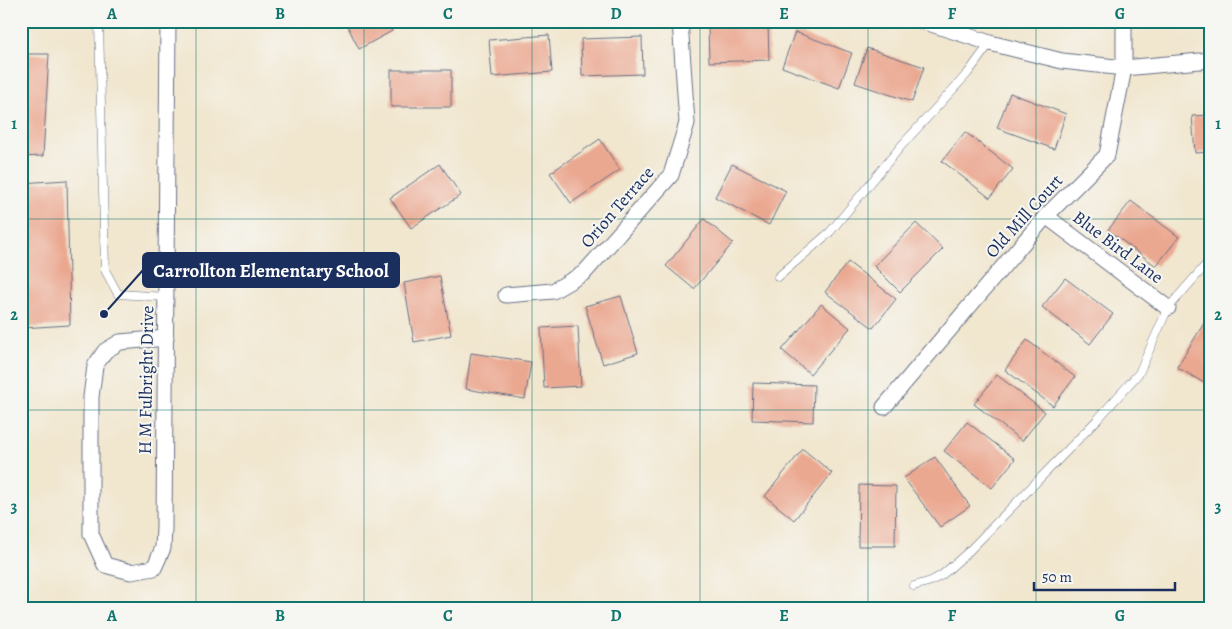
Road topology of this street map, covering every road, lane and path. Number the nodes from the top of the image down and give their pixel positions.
1 (102, 21) edge
2 (168, 21) edge
3 (680, 21) edge
4 (922, 21) edge
5 (1124, 21) edge
6 (990, 43) junction
7 (1211, 60) edge
8 (1124, 68) junction
9 (1046, 216) junction
10 (1211, 259) edge
11 (778, 277) dead end
12 (506, 295) dead end
13 (166, 297) junction
14 (1168, 308) junction
15 (166, 338) junction
16 (884, 407) dead end
17 (914, 586) dead end

1 - 13 lane
2 - 13 street, H M Fulbright Drive
3 - 12 street, Orion Terrace
4 - 6 street
5 - 8 street, Old Mill Court
6 - 8 street
6 - 11 lane
7 - 8 street
8 - 9 street, Old Mill Court
9 - 14 street, Blue Bird Lane
9 - 16 street, Old Mill Court
10 - 14 lane
13 - 15 street, H M Fulbright Drive
14 - 17 lane
15 - 15 street, H M Fulbright Drive

